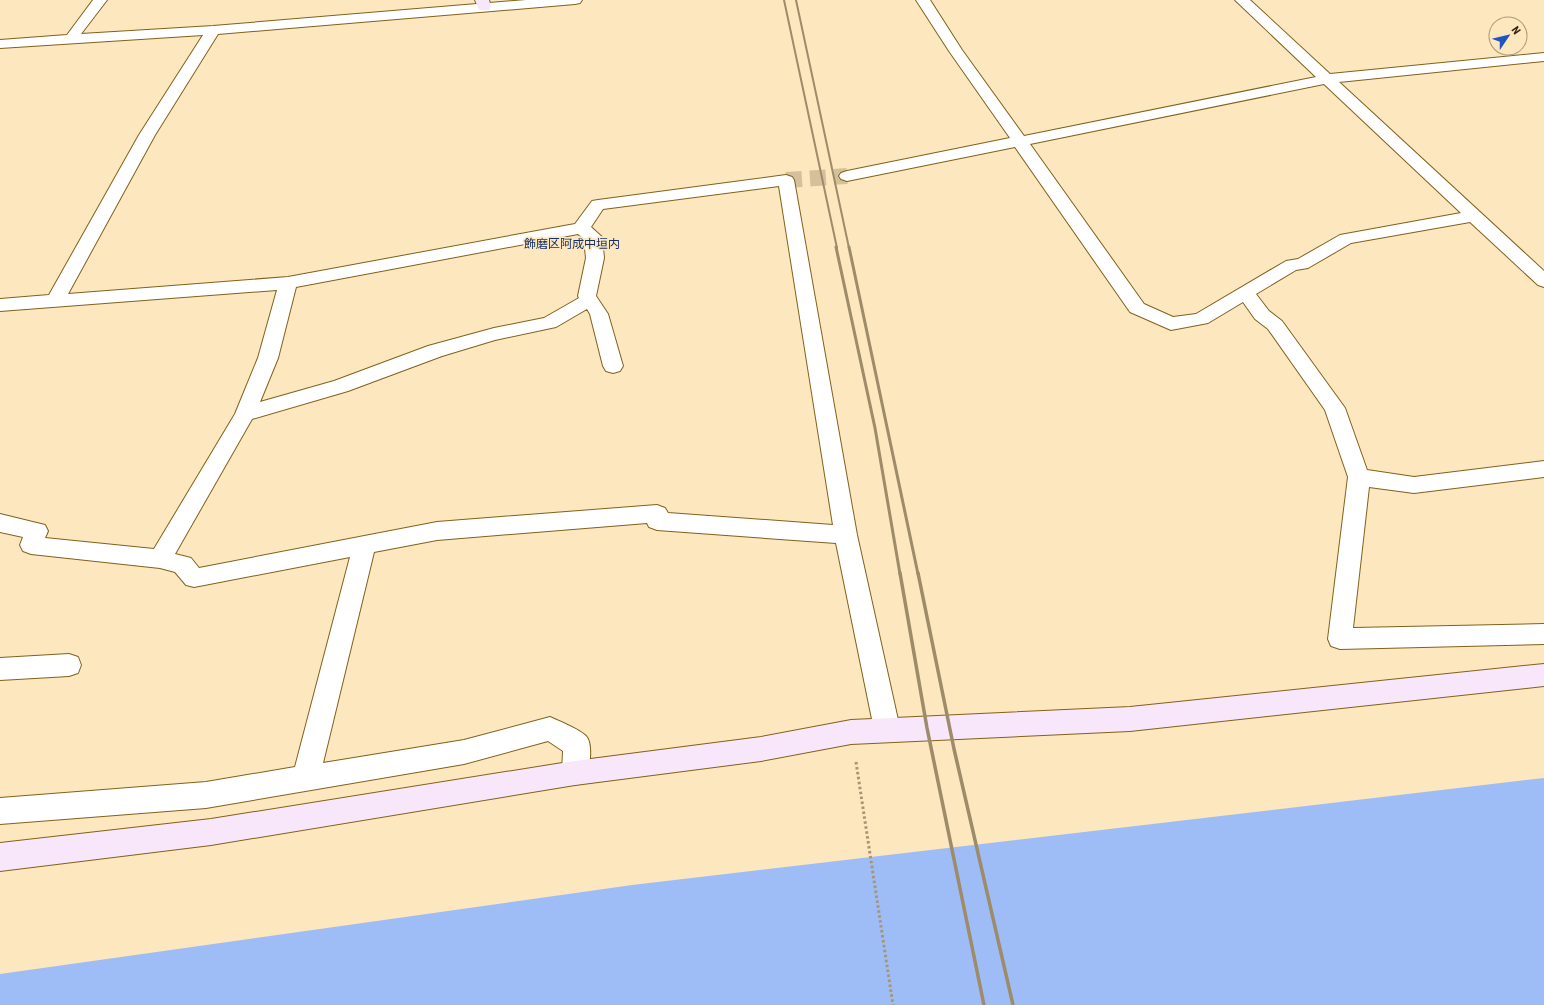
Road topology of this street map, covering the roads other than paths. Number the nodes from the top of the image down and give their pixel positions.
1 (100, 0) edge
2 (575, 0) edge
3 (923, 0) edge
4 (1242, 0) edge
5 (483, 4) edge
6 (213, 30) junction
7 (71, 39) junction
8 (0, 44) edge
9 (1544, 57) edge
10 (1328, 79) junction
11 (1019, 140) junction
12 (847, 176) tunnel mouth
13 (1474, 216) junction
14 (581, 228) junction
15 (1544, 281) edge
16 (288, 283) junction
17 (1246, 293) junction
18 (590, 300) junction
19 (55, 301) junction
20 (0, 305) edge
21 (612, 366) dead end
22 (245, 414) junction
23 (1544, 469) edge
24 (1359, 477) junction
25 (0, 523) edge
26 (846, 535) junction
27 (364, 545) junction
28 (160, 559) junction
29 (1544, 634) edge
30 (69, 665) dead end
31 (0, 669) edge
32 (1544, 676) edge
33 (887, 729) junction
34 (575, 773) junction
35 (306, 778) junction
36 (0, 811) edge
37 (0, 857) edge

1 - 7 street
2 - 5 street
3 - 11 street
4 - 10 street
5 - 6 street
6 - 7 street
6 - 19 street
7 - 8 street
9 - 10 street
10 - 11 street
10 - 13 street
11 - 12 street
11 - 17 street
13 - 15 street
13 - 17 street
14 - 16 street
14 - 18 street
14 - 26 street
16 - 19 street
16 - 22 street
17 - 24 street
18 - 21 street
18 - 22 street
19 - 20 street
22 - 28 street
23 - 24 street
24 - 29 street
25 - 28 street
26 - 27 street
26 - 33 street
27 - 28 street
27 - 35 street
30 - 31 street
32 - 33 street
33 - 34 street
34 - 35 street
34 - 37 street
35 - 36 street

